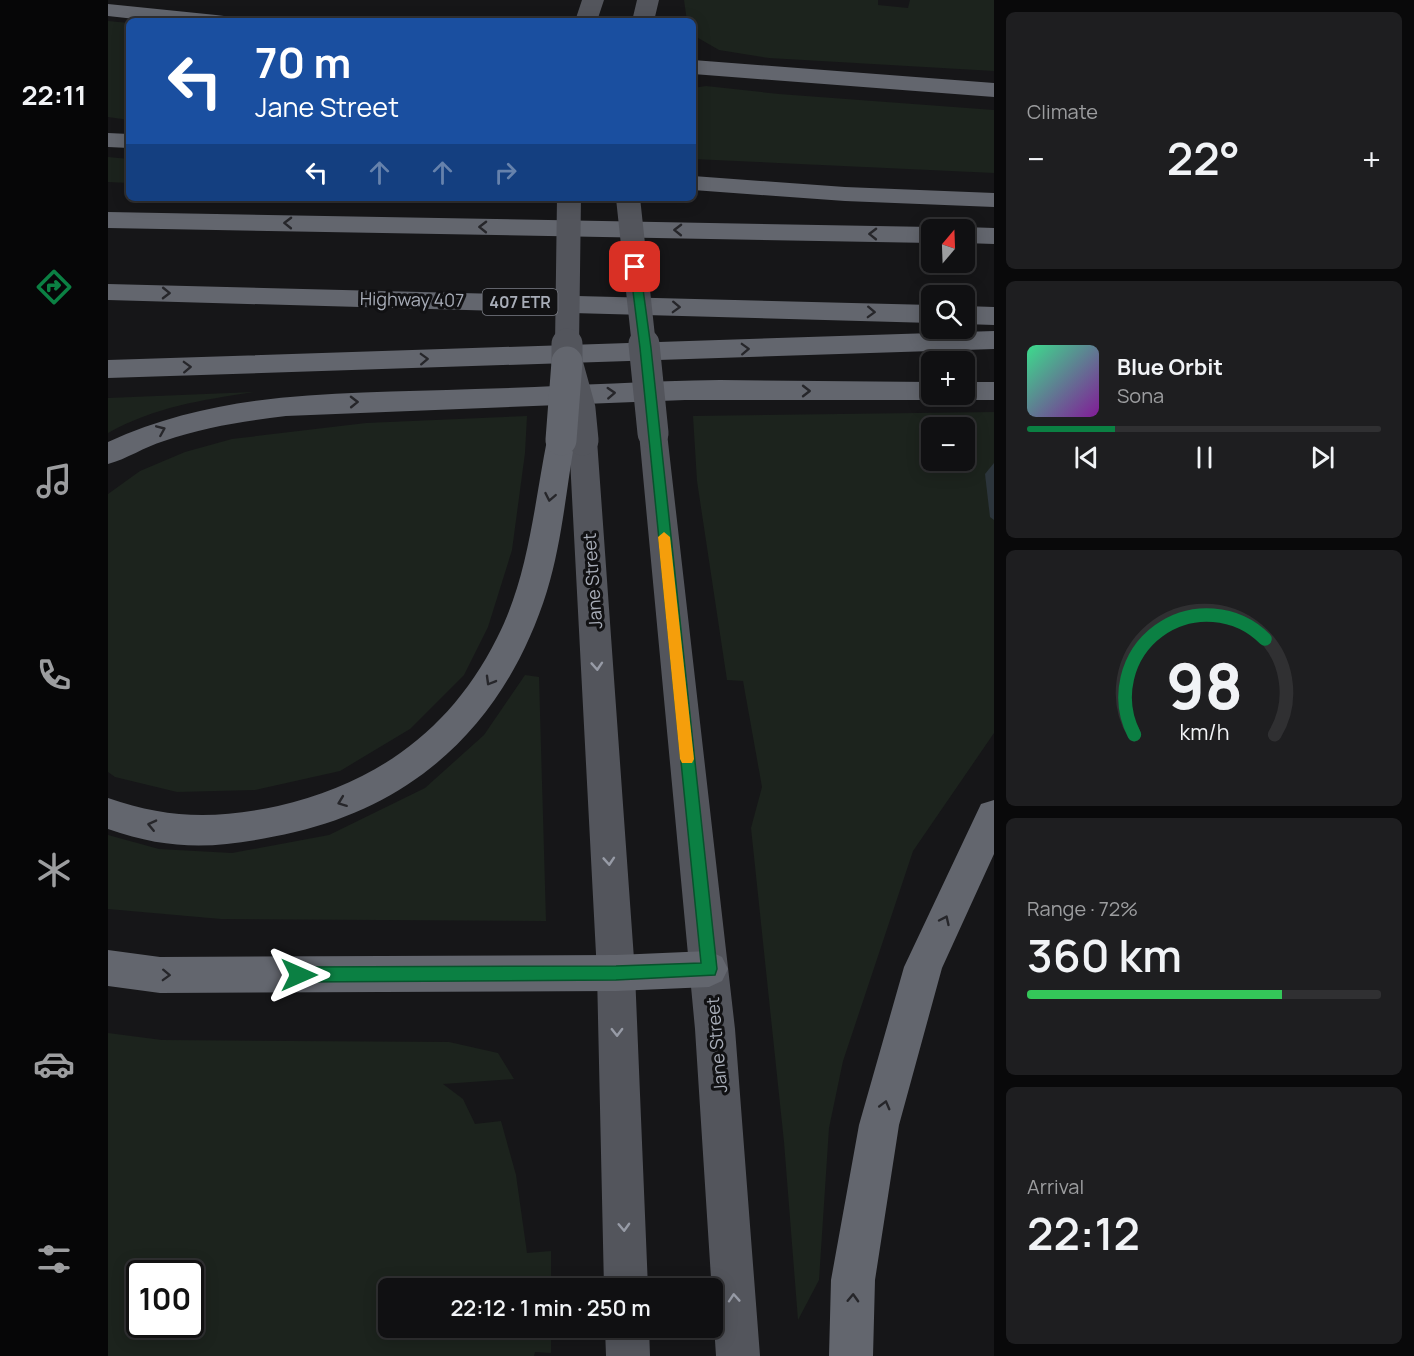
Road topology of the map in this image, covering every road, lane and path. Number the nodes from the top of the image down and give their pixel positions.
1 (593, 0) edge
2 (648, 0) edge
3 (108, 10) edge
4 (187, 18) edge
5 (587, 18) edge
6 (644, 18) edge
7 (696, 67) edge
8 (994, 90) edge
9 (108, 140) edge
10 (126, 141) edge
11 (696, 183) edge
12 (994, 200) edge
13 (569, 201) edge
14 (628, 201) edge
15 (108, 220) edge
16 (921, 235) edge
17 (975, 236) edge
18 (994, 236) edge
19 (108, 292) edge
20 (921, 314) edge
21 (975, 315) edge
22 (994, 316) edge
23 (994, 340) edge
24 (108, 369) edge
25 (921, 391) edge
26 (975, 391) edge
27 (994, 391) edge
28 (572, 440) junction
29 (108, 454) edge
30 (108, 813) edge
31 (994, 814) edge
32 (108, 968) edge
33 (709, 969) junction
34 (616, 973) junction
35 (626, 1278) edge
36 (627, 1338) edge
37 (628, 1356) edge
38 (738, 1356) edge
39 (851, 1356) edge

1 - 5 main road
2 - 6 main road
3 - 4 highway
7 - 8 highway
9 - 10 highway
11 - 12 highway
13 - 28 main road, Jane Street, bridge
14 - 33 main road, Jane Street, bridge
16 -> 15 highway
17 - 18 highway
19 -> 20 highway, Highway 407 / 407 ETR
21 - 22 highway
24 -> 23 highway
29 -> 25 highway
26 - 27 highway
28 -> 30 highway
28 -> 34 main road, Jane Street
39 -> 31 highway
32 -> 34 highway
33 - 34 highway
38 -> 33 main road, Jane Street
34 -> 35 main road, Jane Street
36 - 37 main road

